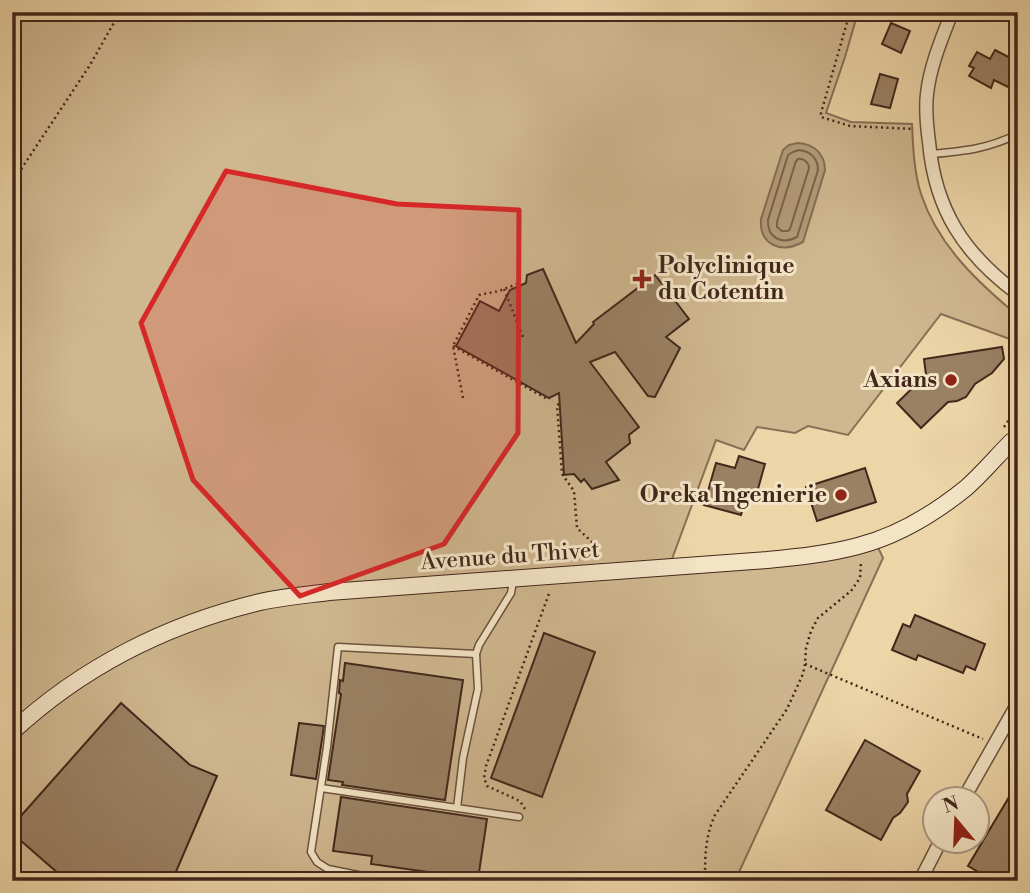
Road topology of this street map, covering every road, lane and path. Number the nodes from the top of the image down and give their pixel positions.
1 (120, 12) edge
2 (850, 12) edge
3 (952, 12) edge
4 (927, 130) junction
5 (1018, 134) edge
6 (930, 154) junction
7 (12, 183) edge
8 (518, 287) dead end
9 (504, 289) junction
10 (1018, 294) edge
11 (1018, 316) edge
12 (523, 337) dead end
13 (1018, 340) edge
14 (453, 346) junction
15 (463, 398) dead end
16 (549, 400) dead end
17 (559, 404) dead end
18 (1018, 407) edge
19 (1012, 434) edge
20 (859, 546) junction
21 (594, 559) dead end
22 (556, 575) junction
23 (513, 579) junction
24 (476, 654) junction
25 (806, 664) junction
26 (1018, 703) edge
27 (12, 732) edge
28 (994, 745) junction
29 (972, 784) edge
30 (321, 788) junction
31 (457, 808) junction
32 (519, 817) joint
33 (934, 854) edge
34 (388, 881) edge
35 (705, 881) edge
36 (920, 881) edge

1 - 7 path
2 - 4 path
3 - 4 street
4 - 6 street
5 - 6 lane
6 - 10 street
8 - 9 path
9 - 12 path
9 - 14 path
11 - 13 path
14 - 15 path
14 - 16 path
17 - 21 path
18 - 19 path
19 - 20 main road, Avenue du Thivet
20 - 22 main road, Avenue du Thivet
20 - 25 path
22 - 23 main road, Avenue du Thivet
22 - 32 path
23 - 24 lane
23 - 27 main road, Avenue du Thivet
24 - 30 lane
24 - 31 lane
25 - 28 path
25 - 35 path
26 - 28 street
28 - 29 street
30 - 31 lane
30 - 34 lane
31 - 32 lane
33 - 36 street

